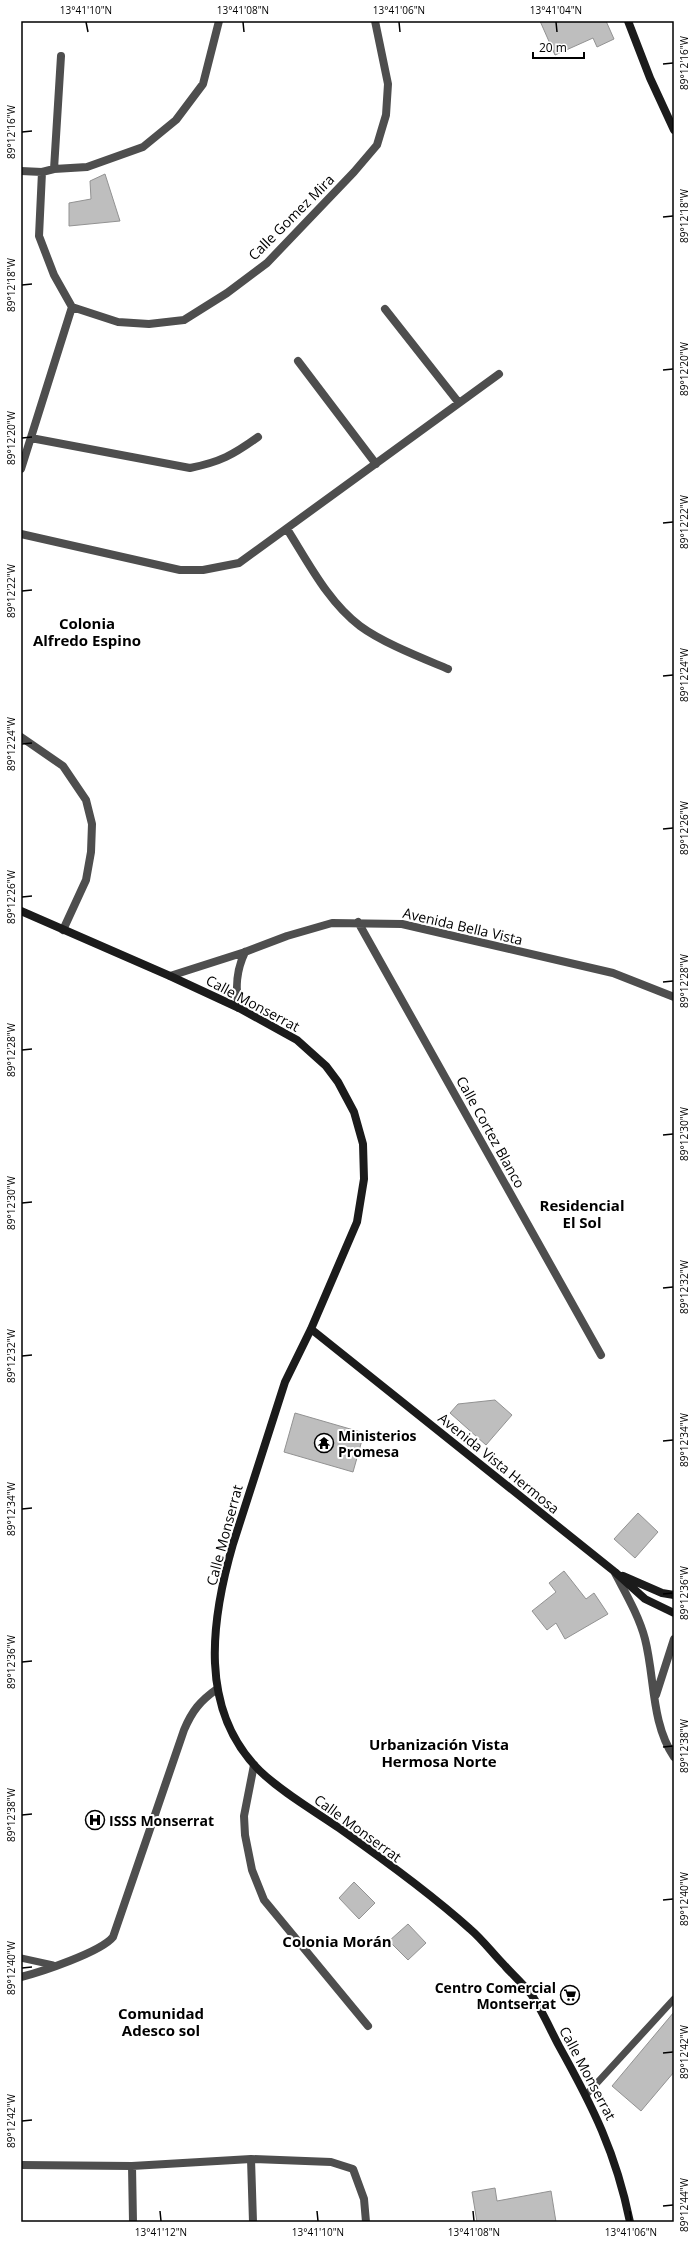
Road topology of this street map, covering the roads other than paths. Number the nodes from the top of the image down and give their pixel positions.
1 (219, 21) edge
2 (375, 21) edge
3 (628, 21) edge
4 (61, 56) dead end
5 (674, 130) edge
6 (54, 169) junction
7 (21, 171) edge
8 (42, 172) junction
9 (72, 307) junction
10 (385, 309) dead end
11 (298, 361) dead end
12 (499, 374) dead end
13 (459, 403) junction
14 (258, 437) dead end
15 (31, 438) junction
16 (376, 464) junction
17 (21, 469) edge
18 (287, 529) junction
19 (21, 534) edge
20 (448, 669) dead end
21 (21, 737) edge
22 (21, 911) edge
23 (358, 922) junction
24 (63, 930) junction
25 (245, 952) junction
26 (170, 976) junction
27 (674, 998) edge
28 (239, 1008) junction
29 (311, 1329) junction
30 (601, 1355) dead end
31 (615, 1572) junction
32 (674, 1595) edge
33 (674, 1613) edge
34 (674, 1639) edge
35 (217, 1689) junction
36 (656, 1698) junction
37 (674, 1757) edge
38 (254, 1765) junction
39 (21, 1958) edge
40 (53, 1966) junction
41 (21, 1977) edge
42 (674, 1998) edge
43 (368, 2026) dead end
44 (586, 2095) junction
45 (251, 2160) junction
46 (21, 2165) edge
47 (132, 2166) junction
48 (133, 2222) edge
49 (253, 2222) edge
50 (366, 2222) edge
51 (630, 2222) edge

1 - 6 street
2 - 9 street, Calle Gomez Mira
3 - 5 street
4 - 6 street
6 - 8 street
7 - 8 street
8 - 9 street
9 - 15 street
10 - 13 street
11 - 16 street
12 - 13 street
13 - 16 street
14 - 15 street
15 - 17 street
16 - 18 street
18 - 19 street
18 - 20 street
21 - 24 street
22 - 24 street, Calle Monserrat
23 - 25 street, Avenida Bella Vista
23 - 27 street, Avenida Bella Vista
23 - 30 street, Calle Cortez Blanco
24 - 26 street, Calle Monserrat
25 - 26 street, Avenida Bella Vista
25 - 28 street
26 - 28 street, Calle Monserrat
28 - 29 street, Calle Monserrat
29 - 31 street, Avenida Vista Hermosa
29 - 35 street, Calle Monserrat
31 - 32 street
31 - 33 street, Avenida Vista Hermosa
31 - 36 street
34 - 36 street
35 - 38 street, Calle Monserrat
35 - 40 street
36 - 37 street
38 - 43 street
38 - 44 street, Calle Monserrat
39 - 40 lane
40 - 41 street
42 - 44 lane
44 - 51 street, Calle Monserrat
45 - 47 street
45 - 49 street
45 - 50 street
46 - 47 street
47 - 48 street

